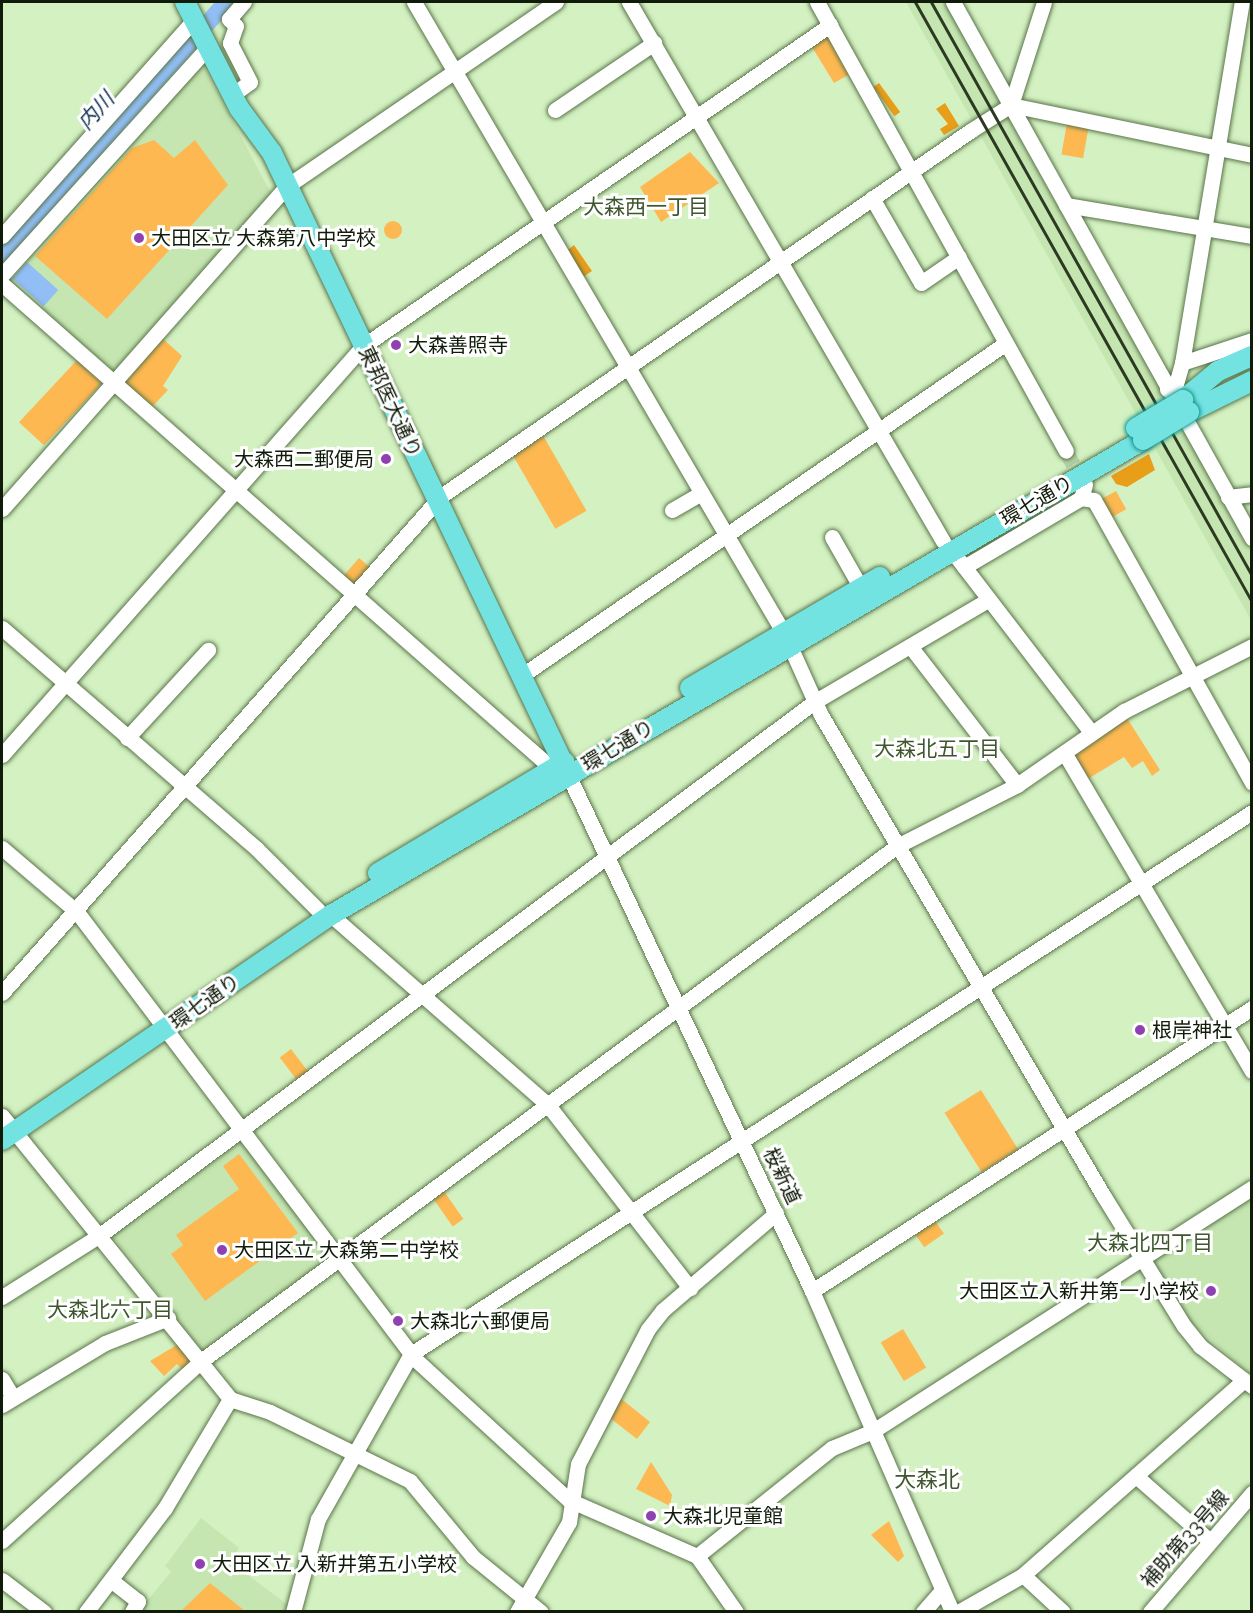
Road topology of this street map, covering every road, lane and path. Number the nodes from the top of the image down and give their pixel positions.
1 (185, 2) edge
2 (244, 2) edge
3 (414, 2) edge
4 (556, 2) edge
5 (629, 2) edge
6 (817, 2) edge
7 (953, 2) edge
8 (1044, 2) edge
9 (1242, 2) edge
10 (194, 20) junction
11 (830, 25) junction
12 (654, 43) junction
13 (207, 48) junction
14 (454, 72) junction
15 (232, 95) junction
16 (1011, 105) junction
17 (555, 110) dead end
18 (698, 116) junction
19 (1217, 149) junction
20 (1251, 155) edge
21 (911, 171) junction
22 (287, 186) junction
23 (872, 198) junction
24 (1066, 205) junction
25 (543, 223) junction
26 (1204, 228) junction
27 (2, 236) edge
28 (1251, 236) edge
29 (959, 257) junction
30 (783, 262) junction
31 (2, 275) edge
32 (2, 284) edge
33 (1251, 340) edge
34 (1005, 343) junction
35 (363, 346) junction
36 (1251, 356) edge
37 (1186, 367) junction
38 (627, 368) junction
39 (1251, 368) edge
40 (1251, 381) edge
41 (113, 382) junction
42 (1251, 393) edge
43 (1179, 396) junction
44 (879, 429) junction
45 (1066, 451) tunnel mouth
46 (235, 492) junction
47 (700, 494) junction
48 (1251, 494) edge
49 (1228, 498) junction
50 (436, 501) junction
51 (2, 509) edge
52 (672, 510) dead end
53 (725, 536) junction
54 (832, 537) dead end
55 (1251, 538) edge
56 (947, 546) junction
57 (964, 567) junction
58 (861, 588) junction
59 (351, 595) junction
60 (988, 600) junction
61 (2, 628) edge
62 (786, 642) junction
63 (910, 646) junction
64 (1251, 646) edge
65 (208, 650) dead end
66 (521, 676) junction
67 (1193, 677) junction
68 (65, 684) junction
69 (814, 702) junction
70 (1091, 732) junction
71 (127, 738) junction
72 (1065, 754) junction
73 (2, 755) edge
74 (560, 770) junction
75 (1251, 783) edge
76 (1017, 785) junction
77 (183, 786) junction
78 (1251, 812) edge
79 (897, 846) junction
80 (2, 848) edge
81 (608, 859) junction
82 (1142, 882) junction
83 (77, 912) junction
84 (325, 912) junction
85 (980, 985) junction
86 (2, 993) edge
87 (423, 995) junction
88 (678, 1006) junction
89 (1251, 1008) edge
90 (161, 1024) junction
91 (1225, 1026) junction
92 (1251, 1071) edge
93 (548, 1105) junction
94 (5, 1127) edge
95 (1062, 1127) junction
96 (242, 1131) junction
97 (742, 1140) junction
98 (1251, 1188) edge
99 (630, 1212) junction
100 (776, 1213) junction
101 (100, 1235) junction
102 (1142, 1259) junction
103 (337, 1260) junction
104 (690, 1288) junction
105 (812, 1291) junction
106 (2, 1297) edge
107 (168, 1318) junction
108 (411, 1354) junction
109 (201, 1361) junction
110 (2, 1379) edge
111 (1248, 1383) edge
112 (230, 1399) junction
113 (7, 1401) edge
114 (873, 1431) junction
115 (355, 1452) junction
116 (1136, 1476) junction
117 (1247, 1498) edge
118 (569, 1500) junction
119 (1251, 1517) edge
120 (2, 1541) edge
121 (1210, 1541) junction
122 (697, 1556) junction
123 (1023, 1575) junction
124 (2, 1580) edge
125 (112, 1581) junction
126 (942, 1590) junction
127 (529, 1598) junction
128 (27, 1606) edge
129 (44, 1611) edge
130 (86, 1611) edge
131 (132, 1611) edge
132 (293, 1611) edge
133 (517, 1611) edge
134 (541, 1611) edge
135 (736, 1611) edge
136 (923, 1611) edge
137 (952, 1611) edge
138 (958, 1611) edge
139 (1064, 1611) edge
140 (1150, 1611) edge

1 - 10 main road
2 - 15 street
3 - 14 street
4 - 14 street
5 - 12 street
6 - 11 street
7 - 16 street
8 - 16 street
9 - 19 street
10 - 13 main road, 東邦医大通り
10 - 27 street
11 - 18 street
11 - 21 street
12 - 17 street
12 - 18 street
13 - 15 main road, 東邦医大通り
13 - 31 street
14 - 22 street
14 - 25 street
15 - 22 main road, 東邦医大通り
16 - 19 street
16 - 21 street
16 - 24 street
18 - 25 street
18 - 30 street
19 - 20 street
19 - 26 street
21 - 23 street
21 - 29 street
22 - 35 main road, 東邦医大通り
22 - 41 street
23 - 29 street
23 - 30 street
24 - 26 street
24 - 43 street
25 - 35 street
25 - 38 street
26 - 28 street
26 - 37 street
29 - 34 street
30 - 38 street
30 - 44 street
32 - 41 street
33 - 37 street
34 - 44 street
34 - 45 street
35 - 46 street
35 - 50 main road, 東邦医大通り
36 - 43 main road
37 - 43 street
38 - 47 street
38 - 50 street
39 - 43 main road, 環七通り
40 - 43 main road, 環七通り
41 - 46 street
41 - 51 street
42 - 43 main road
43 - 49 street
43 - 56 main road, 環七通り, bridge
44 - 53 street
44 - 56 street
46 - 59 street
46 - 68 street
47 - 52 street
47 - 53 street
48 - 49 street
49 - 55 street
50 - 59 street
50 - 66 main road, 東邦医大通り
53 - 62 street
53 - 66 street
54 - 58 street
56 - 57 street
56 - 58 main road, 環七通り
56 - 62 main road, 環七通り
57 - 60 street
57 - 67 street
58 - 62 main road, 環七通り
59 - 74 street
59 - 77 street
60 - 63 street
60 - 70 street
61 - 68 street
62 - 69 street
62 - 74 main road, 環七通り
63 - 69 street
63 - 76 street
64 - 67 street
65 - 71 street
66 - 74 main road, 東邦医大通り
67 - 70 street
67 - 75 street
68 - 71 street
68 - 73 street
69 - 79 street
69 - 81 street
70 - 72 street
71 - 77 street
72 - 76 street
72 - 82 street
74 - 81 street, 桜新道
74 - 84 main road, 環七通り
76 - 79 street
77 - 83 street
77 - 84 street
78 - 82 street
79 - 85 street
79 - 88 street
80 - 83 street
81 - 87 street
81 - 88 street, 桜新道
82 - 85 street
82 - 91 street
83 - 86 street
83 - 90 street
84 - 87 street
84 - 90 main road, 環七通り
85 - 95 street
85 - 97 street
87 - 93 street
87 - 96 street
88 - 93 street
88 - 97 street, 桜新道
89 - 91 street
90 - 94 main road, 環七通り
90 - 96 street
91 - 92 street
91 - 95 street
93 - 99 street
93 - 103 street
94 - 101 street
95 - 102 street
95 - 105 street
96 - 101 street
96 - 103 street
97 - 99 street
97 - 100 street, 桜新道
98 - 102 street
99 - 104 street
99 - 108 street
100 - 104 street
100 - 105 street, 桜新道
101 - 106 street
101 - 107 street
102 - 111 street
102 - 114 street
103 - 108 street
103 - 109 street
104 - 118 street
105 - 114 street, 桜新道
107 - 109 street
107 - 113 street
108 - 115 street
108 - 118 street
109 - 112 street
109 - 120 street
110 - 113 street
111 - 116 street
112 - 115 street
112 - 125 street
114 - 122 street
114 - 126 street, 桜新道
115 - 127 street
115 - 132 street
116 - 121 street
116 - 123 street
117 - 119 street
117 - 121 street, 補助第33号線
118 - 122 street
118 - 127 street
121 - 140 street, 補助第33号線
122 - 135 street
123 - 138 street
123 - 139 street
124 - 128 street
125 - 130 street
125 - 131 street
126 - 136 street
126 - 137 street, 桜新道
127 - 133 street
127 - 134 street
128 - 129 street

